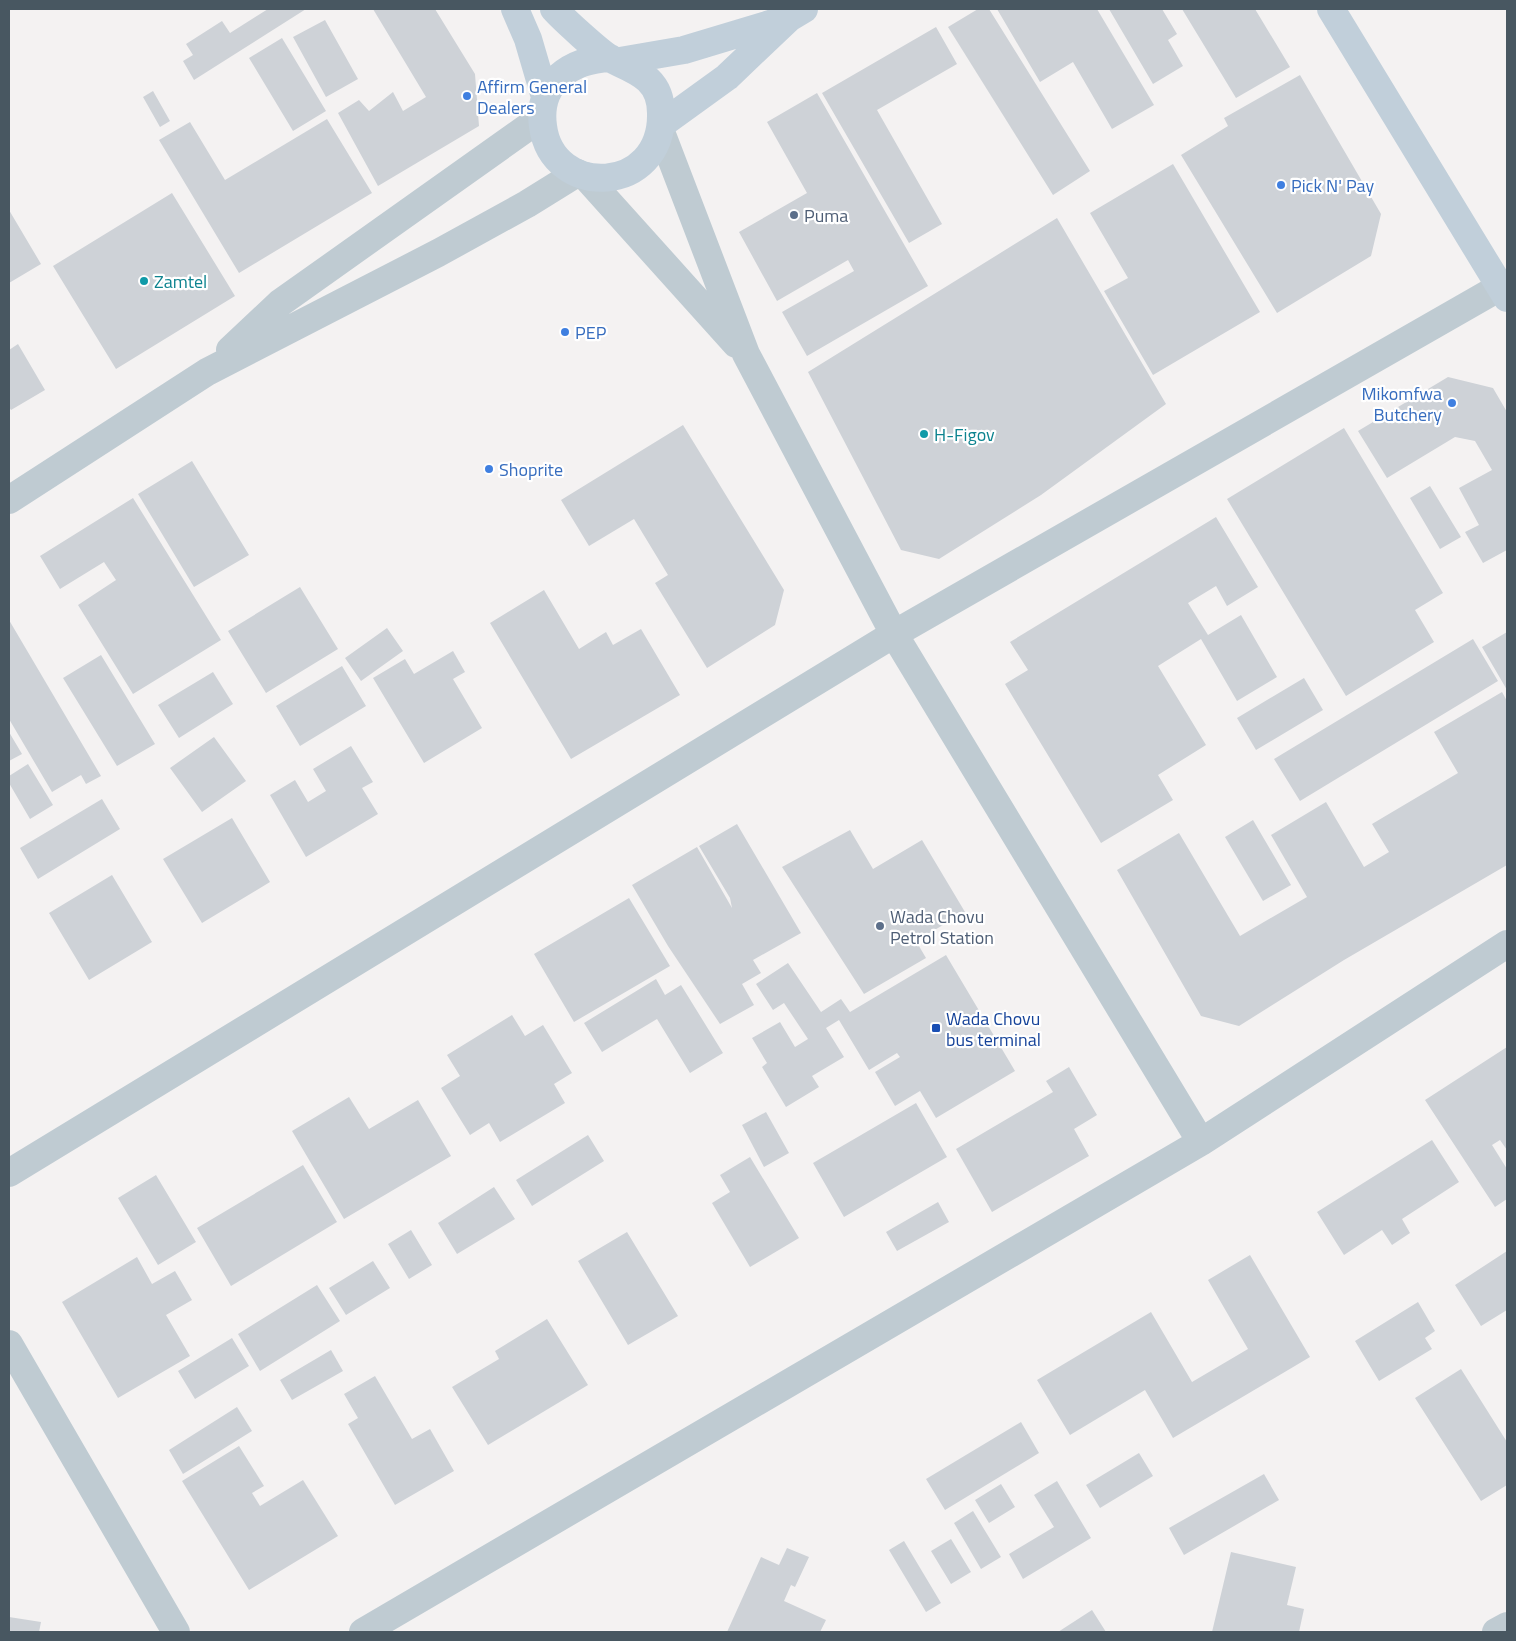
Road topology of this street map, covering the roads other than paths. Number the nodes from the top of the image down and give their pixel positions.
1 (515, 9) edge
2 (554, 9) edge
3 (1331, 9) edge
4 (797, 14) edge
5 (615, 60) junction
6 (544, 107) junction
7 (661, 128) junction
8 (581, 174) junction
9 (1505, 289) edge
10 (746, 354) junction
11 (208, 372) junction
12 (9, 500) edge
13 (894, 634) junction
14 (1507, 944) edge
15 (1201, 1142) junction
16 (9, 1173) edge
17 (9, 1344) edge
18 (1507, 1626) edge
19 (176, 1632) edge
20 (363, 1632) edge
21 (1496, 1632) edge

1 - 6 main road
2 - 5 main road
3 - 9 main road
4 - 5 main road
4 - 7 main road
5 - 6 main road
5 - 7 main road
6 - 8 main road
6 - 11 street
7 - 8 main road
7 - 10 street
8 - 10 street
8 - 11 street
9 - 13 street
10 - 13 street
11 - 12 street
13 - 15 street
13 - 16 street
14 - 15 street
15 - 20 street
17 - 19 street
18 - 21 street

